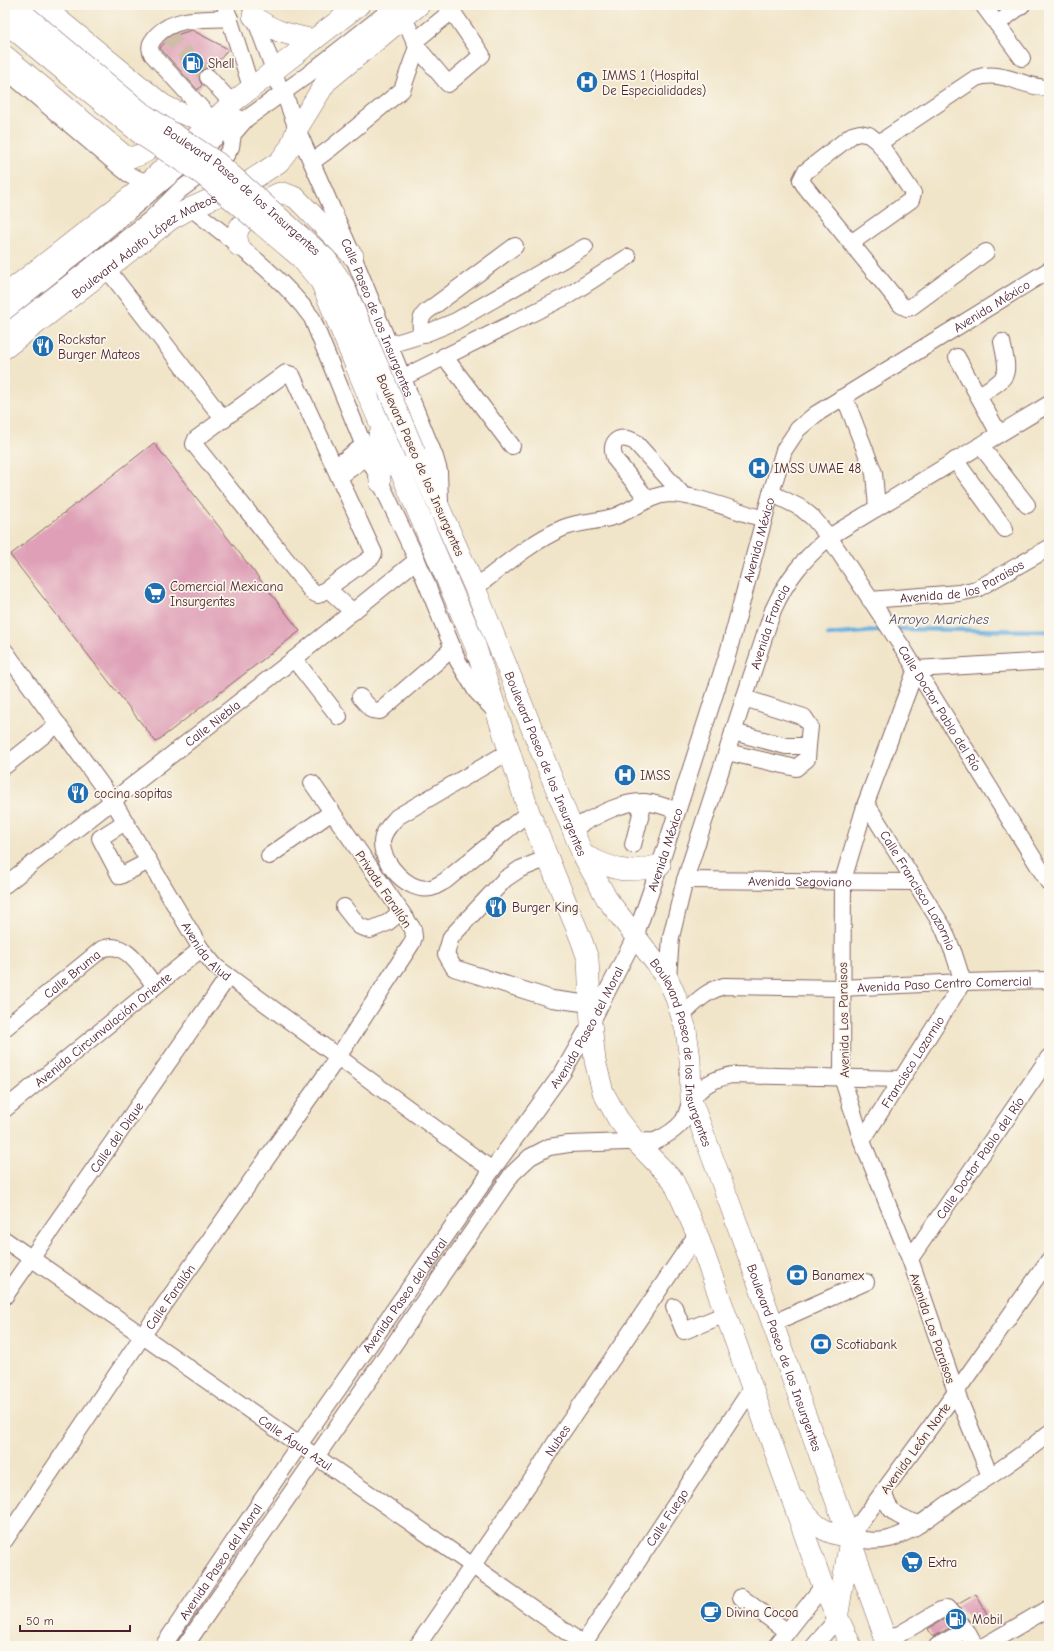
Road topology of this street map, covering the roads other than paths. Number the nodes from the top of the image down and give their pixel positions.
1 (13, 5) edge
2 (41, 5) edge
3 (360, 5) edge
4 (379, 5) edge
5 (983, 5) edge
6 (1022, 5) edge
7 (406, 9) edge
8 (252, 10) edge
9 (228, 12) edge
10 (5, 22) edge
11 (997, 24) junction
12 (314, 40) junction
13 (5, 56) edge
14 (1022, 58) dead end
15 (5, 69) edge
16 (208, 76) tunnel mouth
17 (278, 81) junction
18 (251, 87) junction
19 (1049, 88) edge
20 (232, 103) junction
21 (163, 105) junction
22 (212, 120) junction
23 (297, 128) junction
24 (880, 143) junction
25 (312, 162) junction
26 (148, 183) junction
27 (191, 208) junction
28 (852, 243) junction
29 (239, 246) junction
30 (515, 246) dead end
31 (585, 247) dead end
32 (986, 252) dead end
33 (353, 256) junction
34 (628, 257) dead end
35 (107, 269) junction
36 (1049, 270) edge
37 (5, 295) edge
38 (5, 312) edge
39 (5, 333) edge
40 (422, 335) junction
41 (1002, 342) dead end
42 (389, 345) junction
43 (5, 348) edge
44 (444, 356) junction
45 (957, 357) dead end
46 (402, 378) junction
47 (979, 395) junction
48 (841, 398) junction
49 (1049, 404) edge
50 (224, 420) junction
51 (379, 422) junction
52 (999, 434) junction
53 (980, 445) junction
54 (512, 446) dead end
55 (366, 450) junction
56 (955, 460) junction
57 (337, 472) junction
58 (380, 482) junction
59 (770, 494) junction
60 (682, 495) junction
61 (648, 500) junction
62 (1027, 505) dead end
63 (877, 508) junction
64 (440, 511) junction
65 (764, 519) junction
66 (1005, 529) dead end
67 (829, 537) junction
68 (1049, 548) edge
69 (417, 560) junction
70 (333, 585) junction
71 (475, 588) junction
72 (870, 600) junction
73 (357, 608) junction
74 (453, 648) junction
75 (5, 651) edge
76 (294, 659) junction
77 (1048, 662) edge
78 (916, 669) junction
79 (360, 697) dead end
80 (744, 698) junction
81 (498, 714) junction
82 (339, 717) dead end
83 (58, 724) junction
84 (733, 732) junction
85 (808, 746) junction
86 (510, 751) junction
87 (727, 752) junction
88 (5, 766) edge
89 (312, 783) dead end
90 (113, 801) junction
91 (644, 802) junction
92 (866, 803) junction
93 (677, 811) junction
94 (332, 812) junction
95 (529, 812) junction
96 (125, 822) junction
97 (572, 829) junction
98 (633, 845) dead end
99 (583, 854) junction
100 (269, 856) dead end
101 (548, 858) junction
102 (149, 861) junction
103 (660, 865) junction
104 (685, 880) junction
105 (843, 880) junction
106 (914, 882) junction
107 (1049, 883) edge
108 (5, 885) edge
109 (344, 907) dead end
110 (401, 912) junction
111 (635, 937) junction
112 (201, 949) junction
113 (228, 977) junction
114 (668, 979) junction
115 (1049, 980) edge
116 (963, 982) junction
117 (155, 986) junction
118 (841, 988) junction
119 (591, 1014) junction
120 (682, 1015) junction
121 (5, 1028) edge
122 (1049, 1056) edge
123 (338, 1057) junction
124 (842, 1077) junction
125 (901, 1079) junction
126 (691, 1100) junction
127 (5, 1109) edge
128 (862, 1141) junction
129 (636, 1142) junction
130 (492, 1170) junction
131 (697, 1234) junction
132 (5, 1240) edge
133 (31, 1258) junction
134 (910, 1259) junction
135 (1049, 1260) edge
136 (866, 1282) dead end
137 (5, 1296) edge
138 (674, 1307) dead end
139 (726, 1314) junction
140 (773, 1323) junction
141 (143, 1335) junction
142 (752, 1388) junction
143 (956, 1392) junction
144 (1049, 1433) edge
145 (299, 1446) junction
146 (316, 1457) junction
147 (782, 1476) junction
148 (990, 1476) junction
149 (884, 1491) junction
150 (920, 1524) junction
151 (850, 1537) junction
152 (5, 1540) edge
153 (473, 1566) junction
154 (823, 1586) junction
155 (741, 1597) dead end
156 (1049, 1608) edge
157 (837, 1619) junction
158 (966, 1630) junction
159 (786, 1631) junction
160 (849, 1644) edge
161 (887, 1644) edge
162 (584, 1645) edge
163 (163, 1646) edge
164 (185, 1646) edge
165 (417, 1646) edge
166 (776, 1646) edge
167 (814, 1646) edge
168 (937, 1646) edge
169 (975, 1646) edge
170 (984, 1646) edge

1 - 64 main road, Boulevard Paseo de los Insurgentes, bridge
2 - 21 main road
3 - 12 main road
4 - 17 street
5 - 11 street
6 - 11 street
7 - 17 street
7 - 23 main road, Boulevard Adolfo López Mateos
7 - 25 street
8 - 12 main road
8 - 17 street, Calle Paseo de los Insurgentes
9 - 18 street
9 - 22 street
10 - 51 main road, Boulevard Paseo de los Insurgentes, bridge
11 - 14 street
12 - 17 main road
13 - 21 main road
15 - 26 street
16 - 20 street
17 - 18 main road
17 - 23 street, Calle Paseo de los Insurgentes
17 - 38 street
17 - 39 street
18 - 20 main road
19 - 24 street
20 - 22 main road
21 - 22 main road
22 - 26 main road
23 - 25 street, Calle Paseo de los Insurgentes
23 - 27 main road, Boulevard Adolfo López Mateos
24 - 28 street
24 - 28 street
25 - 33 street, Calle Paseo de los Insurgentes
26 - 37 main road
27 - 29 street
27 - 35 main road, Boulevard Adolfo López Mateos
28 - 32 street
29 - 33 main road
29 - 55 street
30 - 40 street
31 - 40 street
33 - 42 street, Calle Paseo de los Insurgentes
34 - 44 street
35 - 43 main road, Boulevard Adolfo López Mateos
35 - 50 street
36 - 48 street, Avenida México
40 - 42 street
41 - 47 street
42 - 46 street, Calle Paseo de los Insurgentes
44 - 46 street
44 - 54 street
45 - 47 street
46 - 64 street, Calle Paseo de los Insurgentes
47 - 52 street
48 - 59 street, Avenida México
48 - 63 street
49 - 52 street, Avenida Francia
50 - 57 street
50 - 70 street
51 - 58 main road
51 - 81 main road, Boulevard Paseo de los Insurgentes
52 - 53 street, Avenida Francia
53 - 56 street, Avenida Francia
53 - 62 street
55 - 57 street
55 - 58 street
56 - 63 street, Avenida Francia
56 - 66 street
57 - 70 street
58 - 69 street
59 - 65 street, Avenida México
59 - 67 street, Calle Doctor Pablo del Río
60 - 61 street
60 - 61 street
60 - 65 street
61 - 71 street
63 - 67 street, Avenida Francia
64 - 71 main road, Boulevard Paseo de los Insurgentes
65 - 93 street, Avenida México
67 - 72 street, Calle Doctor Pablo del Río
67 - 80 street, Avenida Francia
68 - 72 street, Avenida de los Paraisos
69 - 73 street, Calle Niebla
69 - 74 street
70 - 73 street
71 - 97 main road, Boulevard Paseo de los Insurgentes
72 - 78 street, Calle Doctor Pablo del Río
73 - 76 street, Calle Niebla
74 - 79 street
74 - 81 street
75 - 83 street, Avenida Alud
76 - 82 street
76 - 90 street, Calle Niebla
77 - 78 street
78 - 92 street, Avenida Los Paraisos
78 - 107 street, Calle Doctor Pablo del Río
80 - 84 street, Avenida Francia
80 - 85 street
81 - 86 main road, Boulevard Paseo de los Insurgentes
83 - 88 street
83 - 90 street, Avenida Alud
84 - 85 street
84 - 87 street, Avenida Francia
85 - 87 street
86 - 95 main road, Boulevard Paseo de los Insurgentes
86 - 95 street
87 - 104 street, Avenida Francia
89 - 94 street, Privada Farallón
90 - 96 street, Avenida Alud
90 - 108 street, Calle Niebla
91 - 93 street
91 - 97 street
91 - 98 street
92 - 105 street, Avenida Los Paraisos
92 - 106 street, Calle Francisco Lozornio
93 - 103 street, Avenida México
94 - 100 street
94 - 110 street, Privada Farallón
95 - 101 main road, Boulevard Paseo de los Insurgentes
96 - 102 street, Avenida Alud
96 - 102 street
97 - 99 main road, Boulevard Paseo de los Insurgentes
99 - 103 main road
99 - 111 main road, Boulevard Paseo de los Insurgentes
101 - 119 main road, Boulevard Paseo de los Insurgentes
101 - 119 street
102 - 112 street, Avenida Alud
103 - 111 street, Avenida México
104 - 105 street, Avenida Segoviano
104 - 114 street, Avenida Francia
105 - 106 street, Avenida Segoviano
105 - 118 street, Avenida Los Paraisos
106 - 116 street, Calle Francisco Lozornio
109 - 110 street
110 - 123 street, Privada Farallón
111 - 114 main road, Boulevard Paseo de los Insurgentes
111 - 119 street, Avenida Paseo del Moral
112 - 113 street, Avenida Alud
112 - 117 street, Avenida Circunvalación Oriente
113 - 123 street, Avenida Alud
113 - 133 street, Calle del Dique
114 - 120 main road, Boulevard Paseo de los Insurgentes
115 - 116 street, Avenida Paso Centro Comercial
116 - 118 street, Avenida Paso Centro Comercial
116 - 125 street, Francisco Lozornio
117 - 121 street, Calle Bruma
117 - 127 street, Avenida Circunvalación Oriente
118 - 120 street, Avenida Paso Centro Comercial
118 - 124 street, Avenida Los Paraisos
119 - 129 main road, Boulevard Paseo de los Insurgentes
119 - 130 street, Avenida Paseo del Moral
120 - 126 main road, Boulevard Paseo de los Insurgentes
122 - 134 street, Calle Doctor Pablo del Río
123 - 130 street, Avenida Alud
123 - 141 street, Calle Farallón
124 - 125 street
124 - 126 street
124 - 128 street, Avenida Los Paraisos
125 - 128 street, Francisco Lozornio
126 - 129 street, Avenida Paseo del Moral
126 - 140 main road, Boulevard Paseo de los Insurgentes
128 - 134 street, Avenida Los Paraisos
129 - 131 main road, Boulevard Paseo de los Insurgentes
129 - 146 street, Avenida Paseo del Moral
130 - 145 street, Avenida Paseo del Moral
131 - 139 main road, Boulevard Paseo de los Insurgentes
131 - 153 street, Nubes
132 - 133 street, Calle Água Azul
133 - 137 street, Calle del Dique
133 - 141 street, Calle Água Azul
134 - 143 street, Avenida Los Paraisos
135 - 143 street, Avenida León Norte
136 - 140 street
138 - 139 street
139 - 142 main road, Boulevard Paseo de los Insurgentes
140 - 151 main road, Boulevard Paseo de los Insurgentes
141 - 145 street, Calle Água Azul
141 - 152 street, Calle Farallón
142 - 147 main road, Boulevard Paseo de los Insurgentes
142 - 162 street, Calle Fuego
143 - 148 street, Avenida Los Paraisos
143 - 149 street, Avenida León Norte
144 - 148 street
145 - 146 street, Calle Água Azul
145 - 163 street, Avenida Paseo del Moral
146 - 153 street, Calle Água Azul
146 - 164 street, Avenida Paseo del Moral
147 - 151 main road
147 - 154 main road, Boulevard Paseo de los Insurgentes
148 - 150 street
149 - 150 street
149 - 151 street, Avenida León Norte
150 - 151 street
151 - 157 main road
151 - 161 main road, Boulevard Paseo de los Insurgentes
153 - 162 street, Calle Água Azul
153 - 165 street, Nubes
154 - 157 main road, Boulevard Paseo de los Insurgentes
154 - 159 street
155 - 159 street
156 - 170 street
157 - 160 main road, Boulevard Paseo de los Insurgentes
157 - 167 street
158 - 161 street
158 - 168 street
158 - 169 street
159 - 166 street

